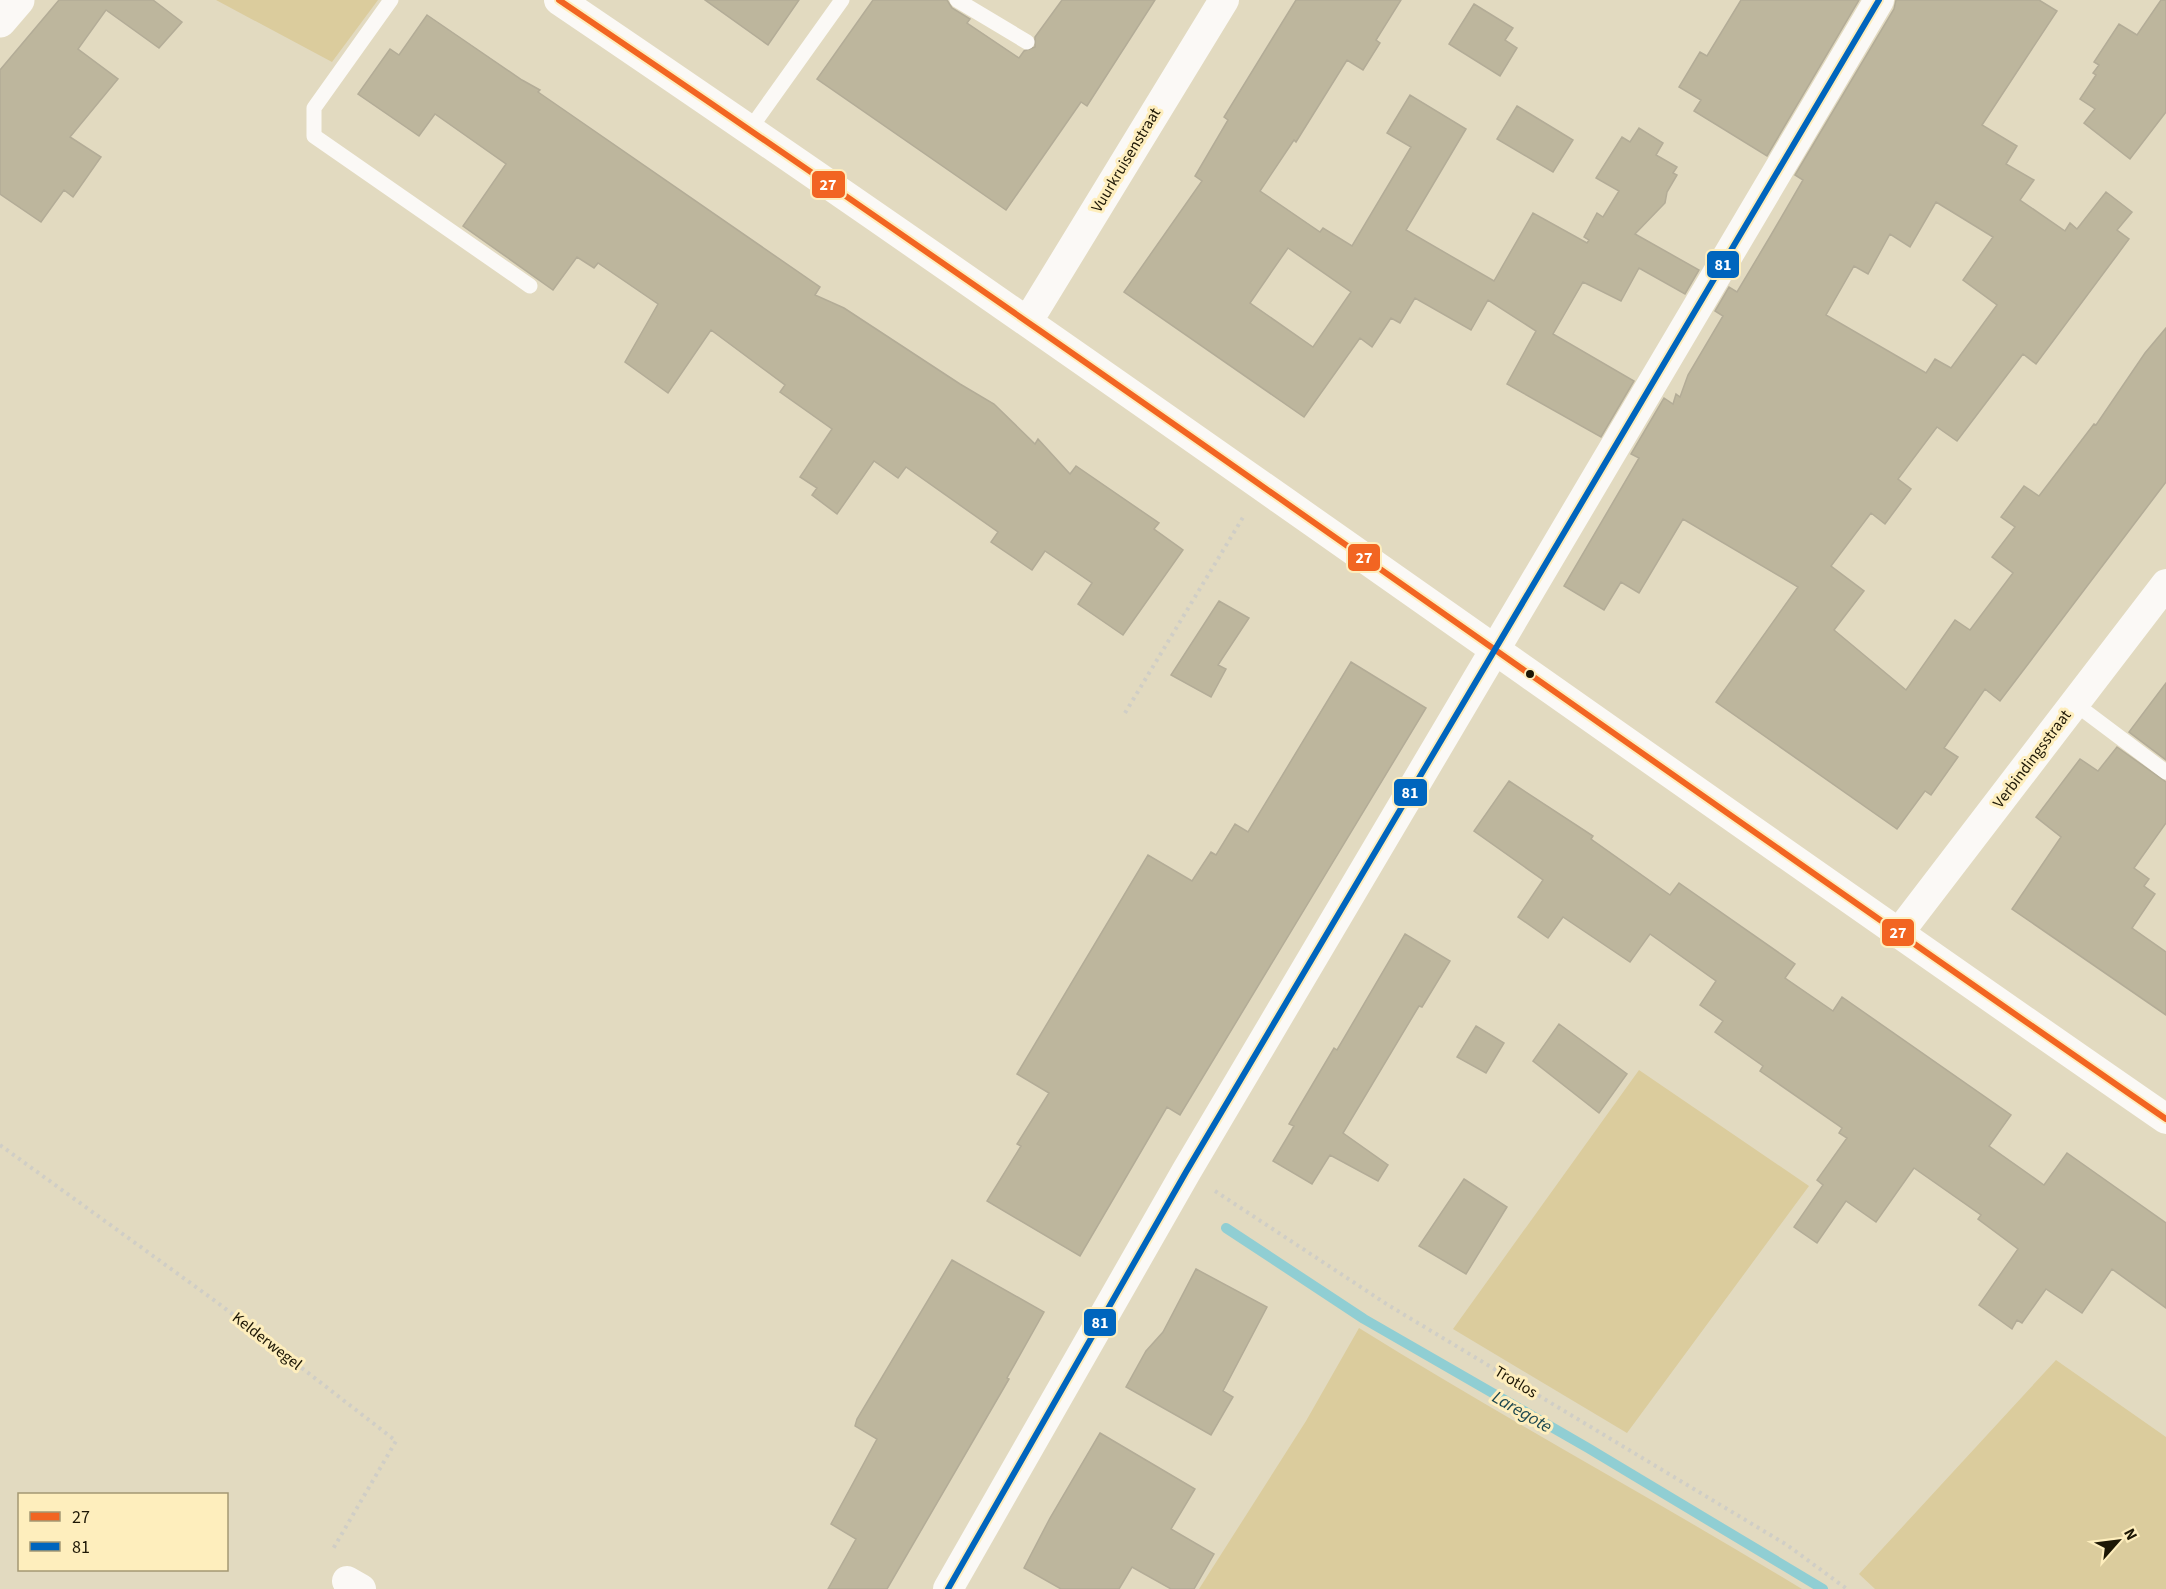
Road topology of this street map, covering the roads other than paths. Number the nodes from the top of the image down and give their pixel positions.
1 (18, 0) edge
2 (391, 0) edge
3 (560, 0) edge
4 (842, 0) edge
5 (957, 0) edge
6 (1224, 0) edge
7 (1879, 0) edge
8 (0, 21) edge
9 (1027, 42) dead end
10 (750, 129) junction
11 (530, 286) dead end
12 (1028, 321) junction
13 (2166, 584) edge
14 (1495, 652) junction
15 (2074, 703) junction
16 (2166, 772) edge
17 (1898, 934) junction
18 (2166, 1119) edge
19 (948, 1589) edge

1 - 8 street
2 - 11 lane
3 - 10 street
4 - 10 lane
5 - 9 lane
6 - 12 street, Vuurkruisenstraat
7 - 14 street
10 - 12 street
12 - 14 street
13 - 15 street, Verbindingsstraat
14 - 17 street
14 - 19 street
15 - 16 lane
15 - 17 street, Verbindingsstraat
17 - 18 street

